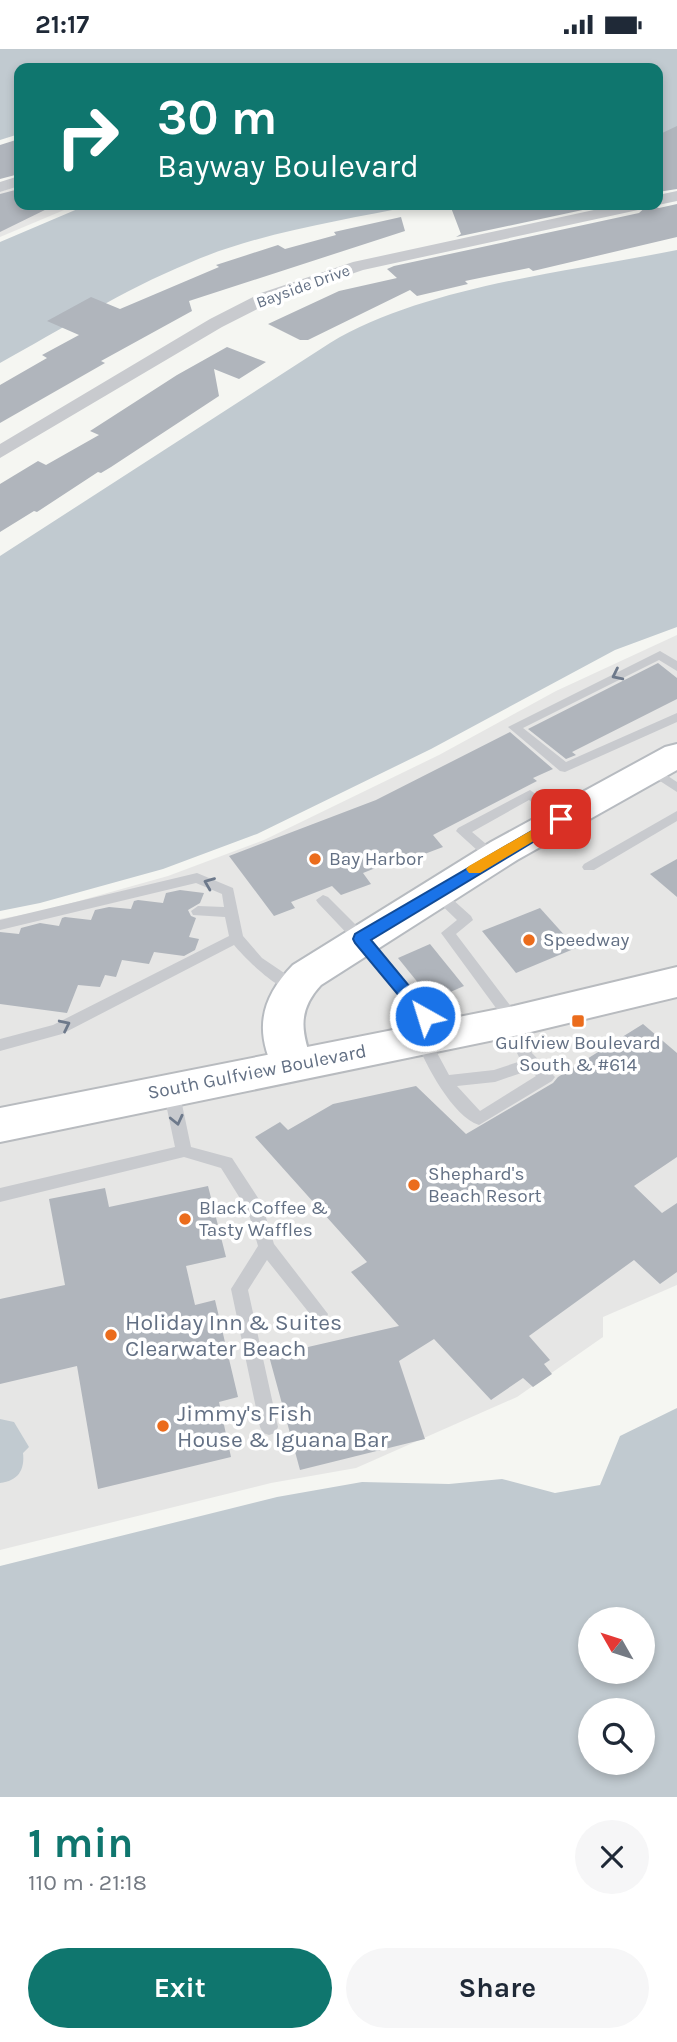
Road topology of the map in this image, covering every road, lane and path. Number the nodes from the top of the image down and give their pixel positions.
1 (615, 210) edge
2 (0, 451) edge
3 (677, 667) edge
4 (677, 717) edge
5 (668, 771) edge
6 (677, 815) edge
7 (589, 867) dead end
8 (436, 892) junction
9 (323, 900) dead end
10 (198, 911) dead end
11 (232, 912) junction
12 (0, 925) edge
13 (236, 939) junction
14 (361, 939) junction
15 (676, 984) edge
16 (294, 987) junction
17 (514, 1021) junction
18 (432, 1038) junction
19 (0, 1045) edge
20 (532, 1063) junction
21 (292, 1065) junction
22 (444, 1081) junction
23 (170, 1089) junction
24 (0, 1125) edge
25 (184, 1151) junction
26 (0, 1195) edge
27 (267, 1247) junction
28 (320, 1314) dead end
29 (269, 1427) dead end

1 - 2 street, Bayside Drive
3 -> 4 lane
5 - 8 main road
6 - 7 lane
8 - 14 main road
8 - 17 lane
9 - 14 lane
10 - 11 lane
11 -> 12 lane
11 - 13 lane
13 - 16 lane
19 -> 13 lane
14 - 16 main road
14 - 18 lane
15 - 17 main road, South Gulfview Boulevard
16 - 21 main road
17 - 18 main road, South Gulfview Boulevard
17 - 20 lane
18 - 21 main road, South Gulfview Boulevard
18 - 22 lane
20 - 22 lane
20 - 22 lane
21 - 23 main road, South Gulfview Boulevard
23 - 24 main road, South Gulfview Boulevard
23 -> 25 lane
25 - 26 lane
25 - 27 lane
27 - 28 lane
27 - 29 lane

